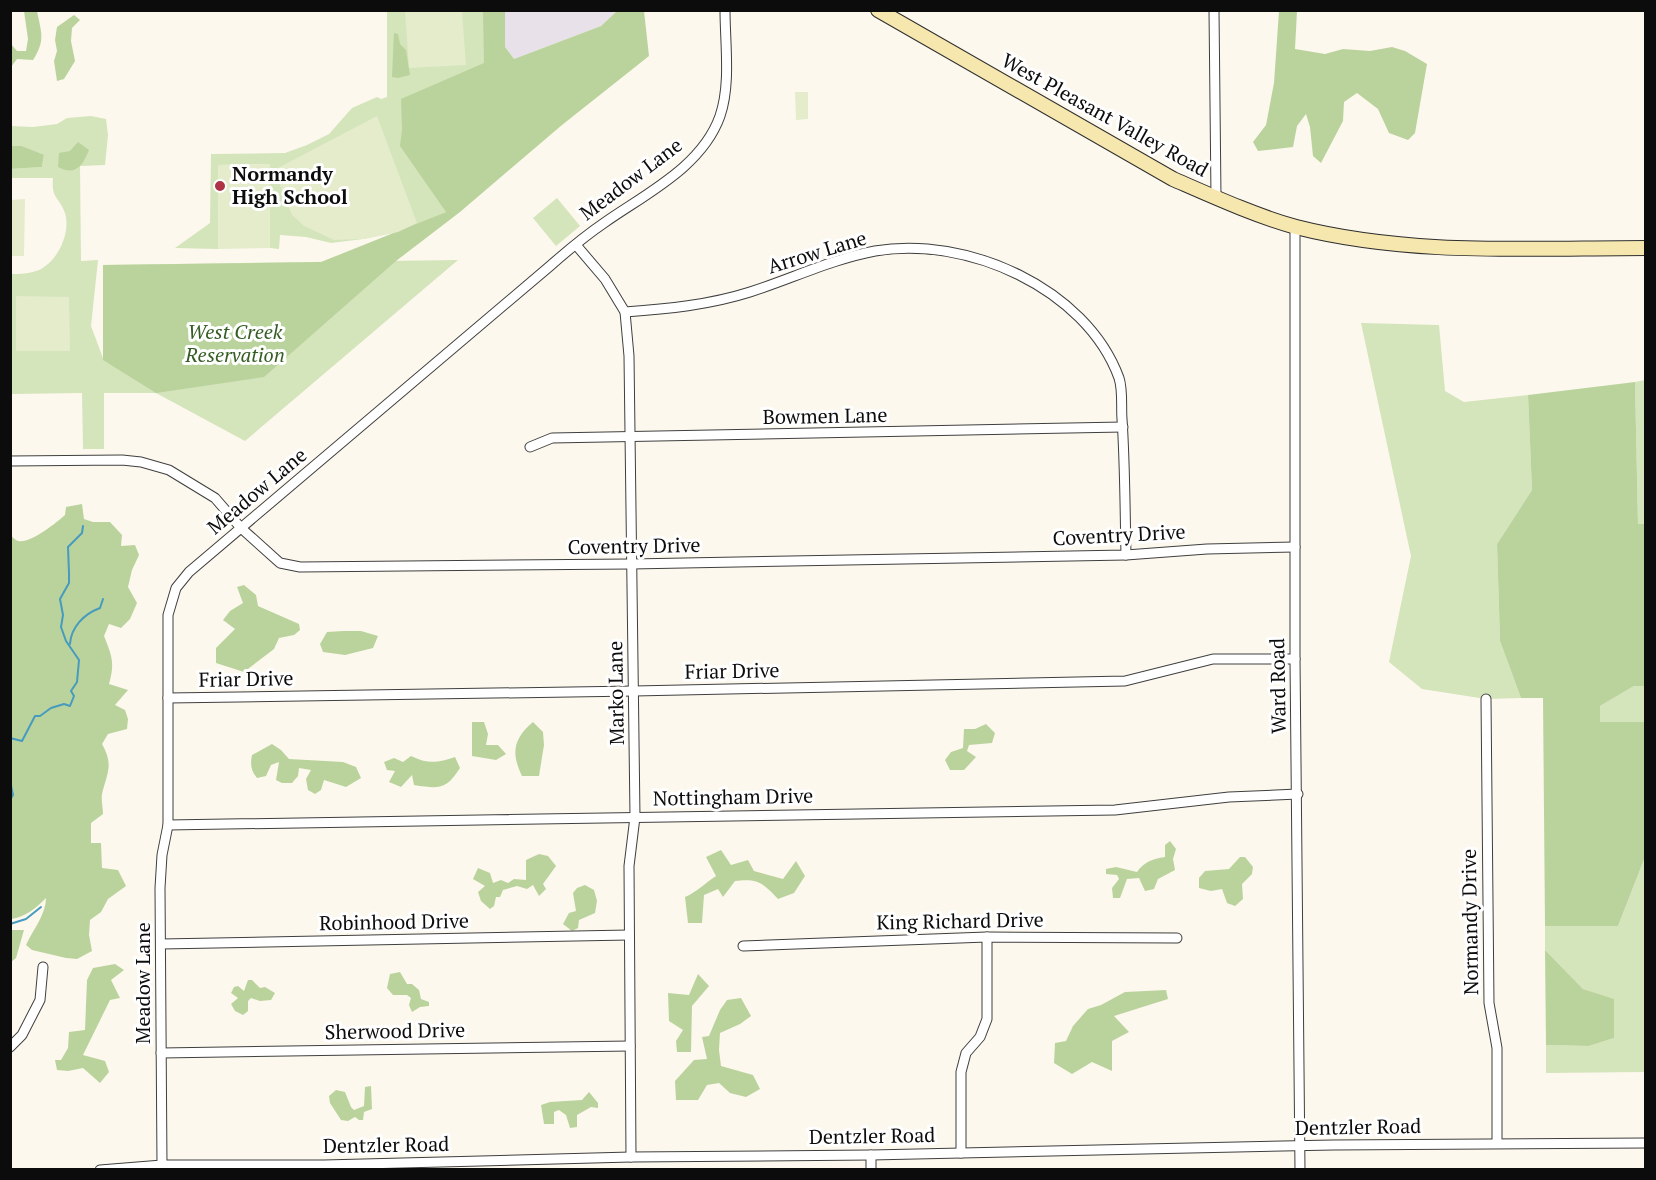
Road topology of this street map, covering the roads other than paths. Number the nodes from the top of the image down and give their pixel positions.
1 (725, 10) edge
2 (878, 10) edge
3 (1214, 10) edge
4 (1215, 197) junction
5 (1295, 226) junction
6 (576, 245) junction
7 (1646, 248) edge
8 (625, 312) junction
9 (1123, 427) junction
10 (630, 438) junction
11 (530, 447) dead end
12 (10, 461) edge
13 (241, 528) junction
14 (1295, 547) junction
15 (1126, 555) junction
16 (632, 564) junction
17 (1295, 660) junction
18 (634, 691) junction
19 (168, 698) junction
20 (1486, 699) dead end
21 (1298, 794) junction
22 (635, 817) junction
23 (168, 825) junction
24 (629, 935) junction
25 (987, 937) junction
26 (1177, 938) dead end
27 (161, 945) junction
28 (743, 946) dead end
29 (43, 967) dead end
30 (630, 1046) junction
31 (10, 1047) edge
32 (161, 1053) junction
33 (1497, 1143) junction
34 (1646, 1143) edge
35 (1300, 1146) junction
36 (961, 1153) junction
37 (871, 1155) junction
38 (631, 1157) junction
39 (162, 1165) junction
40 (324, 1167) edge
41 (100, 1170) edge
42 (871, 1170) edge
43 (1300, 1170) edge

1 - 6 street, Meadow Lane
2 - 4 main road, West Pleasant Valley Road
3 - 4 street
4 - 5 main road, West Pleasant Valley Road
5 - 7 main road, West Pleasant Valley Road
5 - 14 street, Ward Road
6 - 8 street, Marko Lane
6 - 13 street, Meadow Lane
8 - 9 street, Arrow Lane
8 - 10 street, Marko Lane
9 - 10 street, Bowmen Lane
9 - 15 street, Arrow Lane
10 - 11 street, Bowmen Lane
10 - 16 street, Marko Lane
12 - 13 street, Coventry Drive
13 - 16 street, Coventry Drive
13 - 19 street, Meadow Lane
14 - 15 street, Coventry Drive
14 - 17 street, Ward Road
15 - 16 street, Coventry Drive
16 - 18 street, Marko Lane
17 - 18 street, Friar Drive
17 - 21 street, Ward Road
18 - 19 street, Friar Drive
18 - 22 street, Marko Lane
19 - 23 street, Meadow Lane
20 - 33 street, Normandy Drive
21 - 22 street, Nottingham Drive
21 - 35 street, Ward Road
22 - 23 street, Nottingham Drive
22 - 24 street, Marko Lane
23 - 27 street, Meadow Lane
24 - 27 street, Robinhood Drive
24 - 30 street, Marko Lane
25 - 26 street, King Richard Drive
25 - 28 street, King Richard Drive
25 - 36 street
27 - 32 street, Meadow Lane
29 - 31 street
30 - 32 street, Sherwood Drive
30 - 38 street, Marko Lane
32 - 39 street, Meadow Lane
33 - 34 street, Dentzler Road
33 - 35 street, Dentzler Road
35 - 36 street, Dentzler Road
35 - 43 street, Ward Road
36 - 37 street, Dentzler Road
37 - 38 street, Dentzler Road
37 - 42 street
38 - 40 street, Dentzler Road
39 - 40 street, Dentzler Road
39 - 41 street, Dentzler Road

